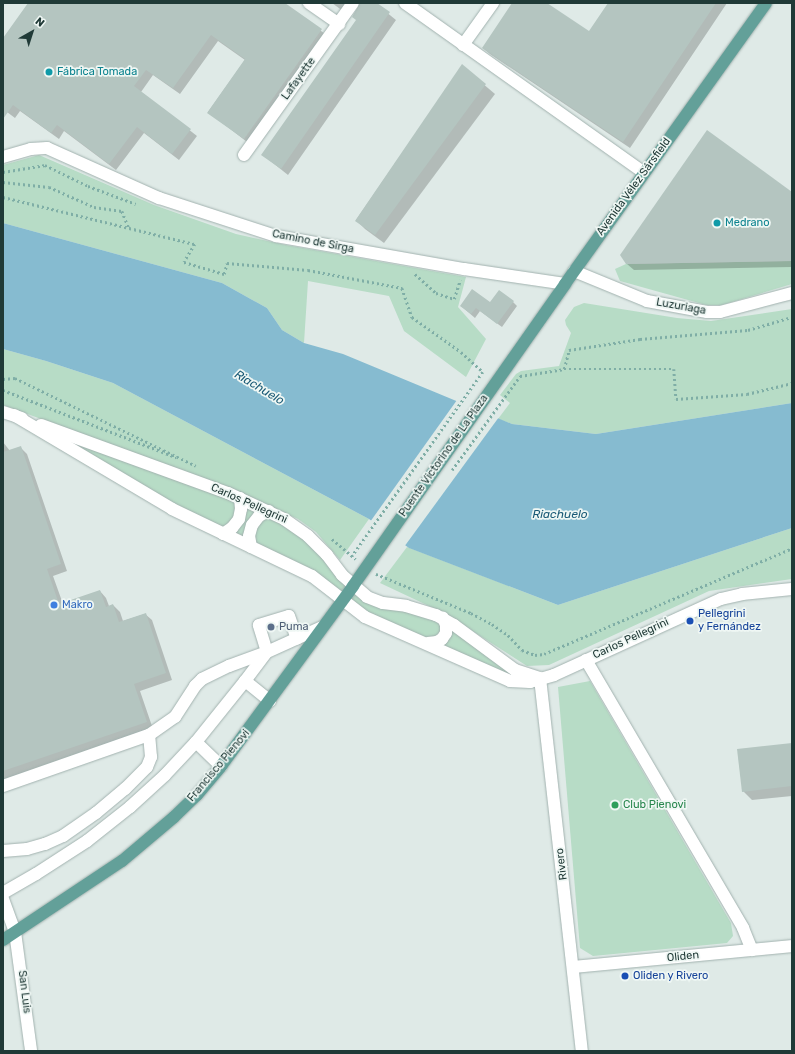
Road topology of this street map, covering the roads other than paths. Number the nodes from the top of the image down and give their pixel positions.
1 (309, 3) edge
2 (353, 3) edge
3 (405, 3) edge
4 (493, 3) edge
5 (766, 3) edge
6 (339, 24) junction
7 (463, 45) junction
8 (244, 155) dead end
9 (3, 157) edge
10 (644, 174) junction
11 (574, 271) junction
12 (565, 284) junction
13 (792, 293) edge
14 (504, 372) joint
15 (9, 414) edge
16 (240, 498) junction
17 (269, 511) junction
18 (223, 534) junction
19 (385, 540) joint
20 (251, 547) junction
21 (353, 586) junction
22 (792, 589) edge
23 (343, 600) junction
24 (443, 618) junction
25 (322, 627) junction
26 (296, 639) junction
27 (428, 643) junction
28 (267, 652) junction
29 (586, 660) junction
30 (540, 678) junction
31 (245, 681) junction
32 (270, 701) junction
33 (149, 735) junction
34 (196, 742) junction
35 (221, 766) junction
36 (3, 786) edge
37 (3, 850) edge
38 (3, 893) edge
39 (3, 899) edge
40 (16, 932) junction
41 (3, 940) edge
42 (792, 946) edge
43 (752, 950) junction
44 (574, 967) junction
45 (31, 1051) edge
46 (582, 1051) edge

1 - 6 street
2 - 6 street, Lafayette
3 - 7 street
4 - 7 street
5 - 10 main road, Avenida Vélez Sársfield
6 - 8 street, Lafayette
7 - 10 street
9 - 12 street, Camino de Sirga
10 - 11 main road, Avenida Vélez Sársfield
11 - 12 main road, Avenida Vélez Sársfield
11 - 13 street, Luzuriaga
12 - 14 main road, Avenida Vélez Sársfield
14 - 19 main road, Puente Victorino de La Plaza
15 - 16 street, Carlos Pellegrini
15 - 18 street, Carlos Pellegrini
16 - 17 street, Carlos Pellegrini
16 - 18 street
17 - 20 street
17 - 21 street, Carlos Pellegrini
18 - 20 street, Carlos Pellegrini
19 - 21 main road, Francisco Pienovi
20 - 23 street, Carlos Pellegrini
21 - 23 main road, Francisco Pienovi
21 - 24 street, Carlos Pellegrini
22 - 29 street, Carlos Pellegrini
23 - 25 main road, Francisco Pienovi
23 - 27 street, Carlos Pellegrini
24 - 27 street
24 - 30 street, Carlos Pellegrini
25 - 26 street
25 - 32 main road, Francisco Pienovi
26 - 28 street
26 - 28 street
27 - 30 street, Carlos Pellegrini
28 - 31 street
28 - 33 street
29 - 30 street, Carlos Pellegrini
29 - 43 street
30 - 44 street, Rivero
31 - 32 street
31 - 34 street
32 - 35 main road, Francisco Pienovi
33 - 36 street
33 - 37 street
34 - 35 street
34 - 38 street
35 - 40 main road, Francisco Pienovi
39 - 40 street, San Luis
40 - 41 main road, Francisco Pienovi
40 - 45 street, San Luis
42 - 43 street, Oliden
43 - 44 street, Oliden
44 - 46 street, Rivero

